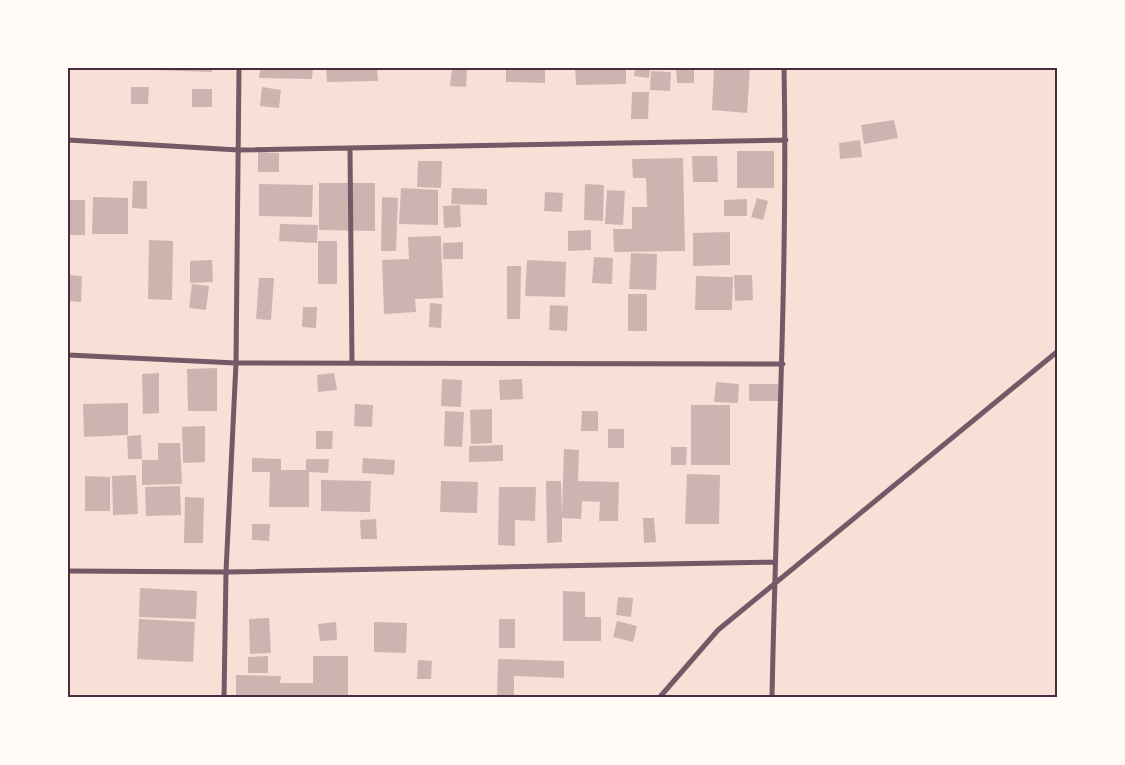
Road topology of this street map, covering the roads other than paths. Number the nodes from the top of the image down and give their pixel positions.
1 (239, 68) edge
2 (784, 68) edge
3 (68, 140) edge
4 (786, 140) junction
5 (350, 148) junction
6 (238, 150) junction
7 (1058, 351) edge
8 (68, 355) edge
9 (236, 363) junction
10 (352, 363) junction
11 (783, 364) junction
12 (774, 562) junction
13 (68, 571) edge
14 (226, 572) junction
15 (774, 583) junction
16 (224, 698) edge
17 (659, 698) edge
18 (772, 698) edge

1 - 6 street
2 - 4 street
3 - 6 street
4 - 5 street
4 - 11 street
5 - 6 street
5 - 10 street
6 - 9 street
7 - 15 street
8 - 9 street
9 - 10 street
9 - 14 street
10 - 11 street
11 - 12 street
12 - 14 street
12 - 15 street
13 - 14 street
14 - 16 street
15 - 17 street
15 - 18 street

